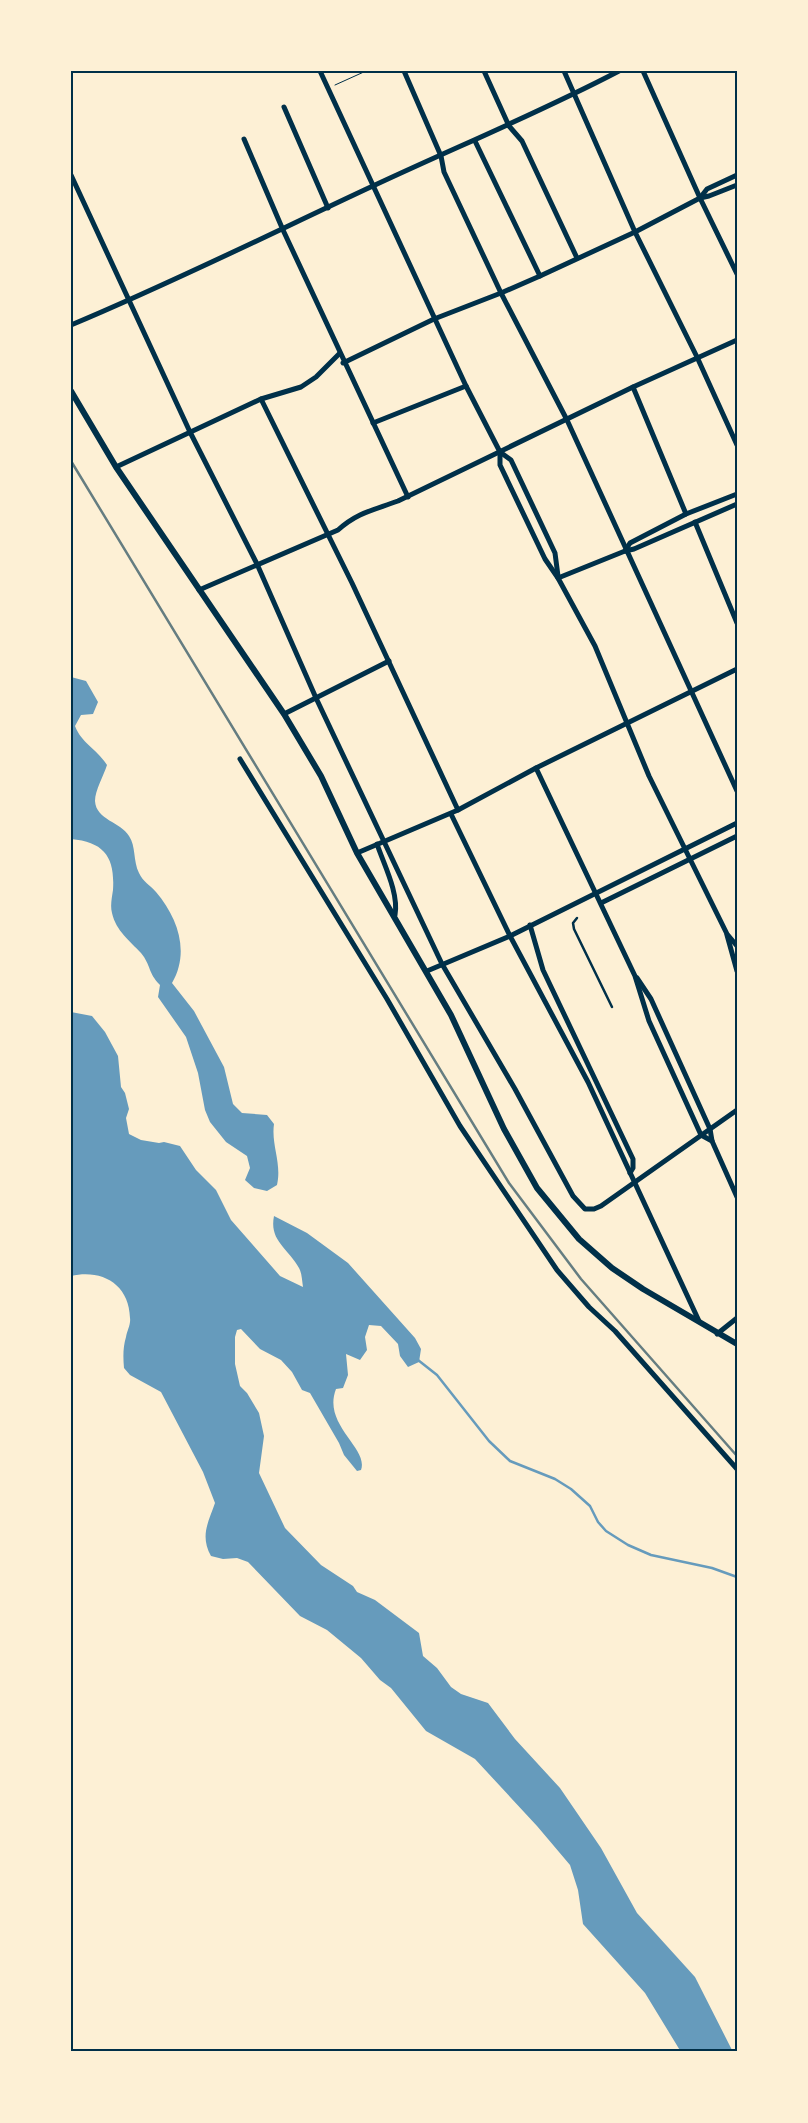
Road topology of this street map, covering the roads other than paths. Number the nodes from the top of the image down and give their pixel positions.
1 (320, 71) edge
2 (404, 71) edge
3 (484, 71) edge
4 (564, 71) edge
5 (619, 71) edge
6 (644, 71) edge
7 (574, 95) junction
8 (284, 107) dead end
9 (509, 126) junction
10 (244, 139) dead end
11 (475, 141) junction
12 (441, 156) junction
13 (71, 175) edge
14 (737, 175) edge
15 (737, 185) edge
16 (374, 186) junction
17 (700, 198) junction
18 (328, 208) junction
19 (283, 230) junction
20 (635, 232) junction
21 (577, 258) junction
22 (737, 274) edge
23 (540, 276) junction
24 (502, 293) junction
25 (129, 300) junction
26 (434, 319) junction
27 (71, 325) edge
28 (737, 340) edge
29 (340, 354) junction
30 (697, 357) junction
31 (343, 362) junction
32 (466, 386) junction
33 (633, 387) junction
34 (71, 392) edge
35 (261, 399) junction
36 (566, 420) junction
37 (373, 423) junction
38 (190, 432) junction
39 (737, 445) edge
40 (500, 452) junction
41 (116, 467) junction
42 (737, 494) edge
43 (408, 497) junction
44 (737, 504) edge
45 (686, 514) junction
46 (695, 522) junction
47 (328, 534) junction
48 (625, 551) junction
49 (257, 564) junction
50 (558, 578) junction
51 (199, 590) junction
52 (737, 623) edge
53 (389, 661) junction
54 (737, 669) edge
55 (689, 691) junction
56 (316, 698) junction
57 (284, 714) junction
58 (628, 722) junction
59 (240, 759) dead end
60 (536, 768) junction
61 (737, 790) edge
62 (458, 810) junction
63 (451, 814) junction
64 (737, 823) edge
65 (737, 836) edge
66 (384, 840) junction
67 (377, 844) junction
68 (685, 849) junction
69 (357, 853) junction
70 (690, 860) junction
71 (595, 892) junction
72 (601, 904) junction
73 (395, 915) junction
74 (577, 918) dead end
75 (530, 925) junction
76 (727, 934) junction
77 (510, 936) junction
78 (737, 946) edge
79 (442, 964) junction
80 (427, 971) junction
81 (737, 971) edge
82 (635, 976) junction
83 (612, 1007) dead end
84 (737, 1110) edge
85 (710, 1129) junction
86 (701, 1135) junction
87 (712, 1141) junction
88 (630, 1173) junction
89 (636, 1182) junction
90 (737, 1197) edge
91 (737, 1318) edge
92 (700, 1324) junction
93 (718, 1334) junction
94 (737, 1344) edge
95 (737, 1470) edge

1 - 16 street
2 - 12 street
3 - 9 street
4 - 7 street
5 - 7 street
6 - 17 street
7 - 9 street
7 - 20 street
8 - 18 street
9 - 11 street
9 - 21 street
10 - 19 street
11 - 12 street
11 - 23 street
12 - 16 street
12 - 24 street
13 - 25 street
14 - 17 street
15 - 17 street
16 - 18 street
16 - 26 street
17 - 20 street
17 - 22 street
18 - 19 street
19 - 25 street
19 - 29 street
20 - 21 street
20 - 30 street
21 - 23 street
23 - 24 street
24 - 26 street
24 - 36 street
25 - 27 street
25 - 38 street
26 - 31 street
26 - 32 street
28 - 30 street
29 - 31 street
29 - 35 street
30 - 33 street
30 - 39 street
31 - 37 street
32 - 37 street
32 - 40 street
33 - 36 street
33 - 45 street
34 - 41 street
35 - 38 street
35 - 47 street
36 - 40 street
36 - 48 street
37 - 43 street
38 - 41 street
38 - 49 street
40 - 43 street
40 - 50 street
40 - 50 street
41 - 51 street
42 - 45 street
43 - 47 street
44 - 46 street
45 - 48 street
46 - 48 street
46 - 52 street
47 - 49 street
47 - 53 street
48 - 50 street
48 - 55 street
49 - 51 street
49 - 56 street
50 - 58 street
51 - 57 street
53 - 56 street
53 - 62 street
54 - 55 street
55 - 58 street
55 - 61 street
56 - 57 street
56 - 66 street
57 - 69 street
58 - 60 street
58 - 68 street
59 - 95 street
60 - 62 street
60 - 71 street
62 - 63 street
63 - 66 street
63 - 77 street
64 - 68 street
65 - 70 street
66 - 67 street
66 - 79 street
67 - 69 street
67 - 73 street
68 - 70 street
68 - 71 street
69 - 73 street
70 - 72 street
70 - 76 street
71 - 72 street
71 - 75 street
72 - 82 street
73 - 80 street
74 - 83 lane
75 - 77 street
75 - 88 street
76 - 78 street
76 - 81 street
77 - 79 street
77 - 88 street
79 - 80 street
79 - 89 street
80 - 92 street
82 - 85 street
82 - 86 street
84 - 85 street
85 - 86 street
85 - 87 street
86 - 87 street
86 - 89 street
87 - 90 street
88 - 89 street
89 - 92 street
91 - 93 street
92 - 93 street
93 - 94 street

